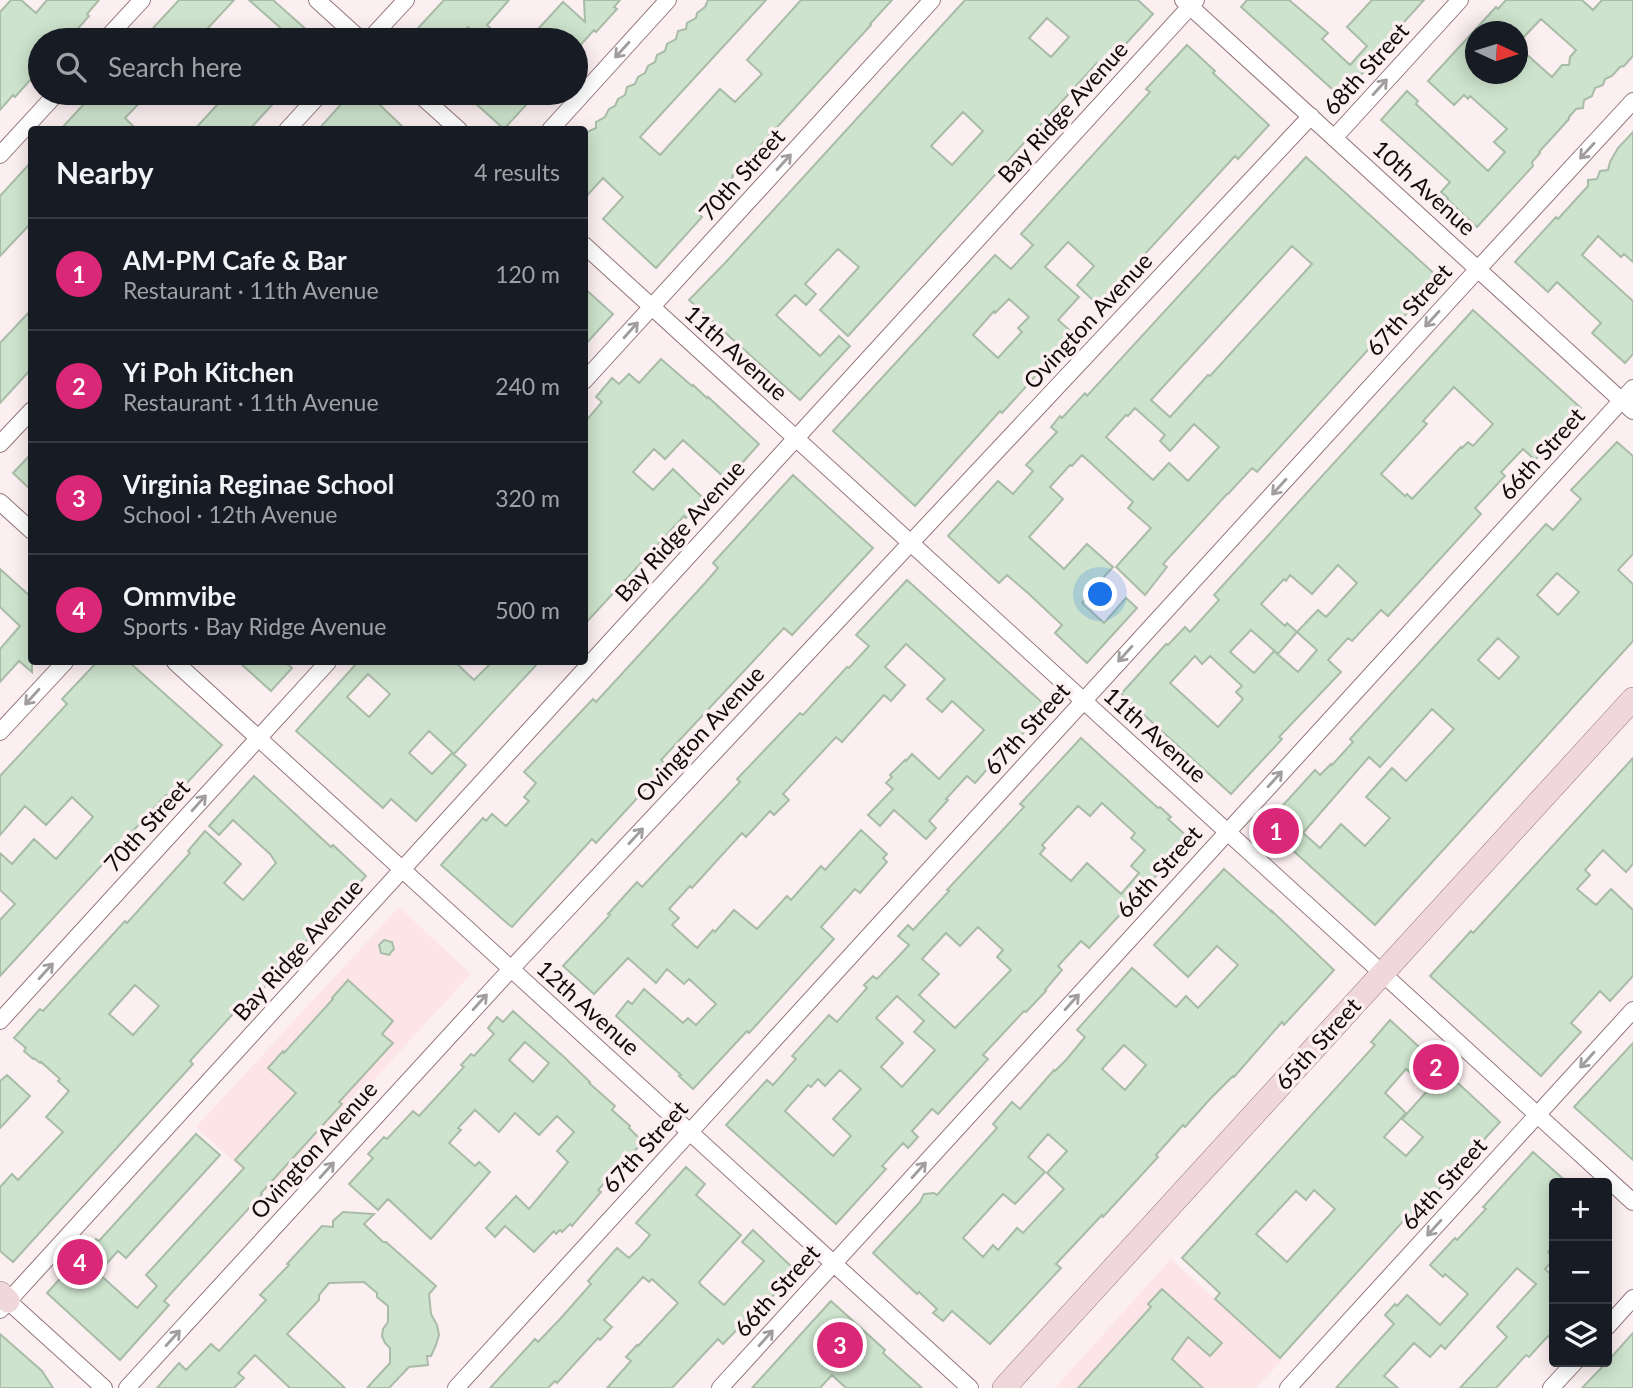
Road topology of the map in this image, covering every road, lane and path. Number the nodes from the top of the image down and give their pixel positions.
1 (142, 0) edge
2 (317, 0) edge
3 (406, 0) edge
4 (668, 0) edge
5 (933, 0) edge
6 (1460, 0) edge
7 (1190, 2) edge
8 (116, 28) edge
9 (348, 28) edge
10 (380, 28) edge
11 (588, 88) edge
12 (1633, 101) edge
13 (46, 105) edge
14 (310, 105) edge
15 (431, 105) edge
16 (573, 105) edge
17 (1311, 116) junction
18 (291, 126) edge
19 (454, 126) edge
20 (554, 126) edge
21 (1334, 138) junction
22 (0, 155) edge
23 (588, 249) edge
24 (1478, 269) junction
25 (652, 307) junction
26 (588, 377) edge
27 (1633, 388) edge
28 (1627, 406) edge
29 (28, 414) edge
30 (796, 438) junction
31 (0, 444) edge
32 (0, 502) edge
33 (28, 526) edge
34 (911, 542) junction
35 (62, 665) edge
36 (178, 665) edge
37 (325, 665) edge
38 (1633, 699) edge
39 (1084, 700) junction
40 (0, 732) edge
41 (258, 738) junction
42 (1227, 831) junction
43 (402, 869) junction
44 (511, 969) junction
45 (1383, 973) junction
46 (1633, 1010) edge
47 (0, 1021) edge
48 (1538, 1115) junction
49 (690, 1132) junction
50 (1633, 1202) edge
51 (834, 1263) junction
52 (1633, 1298) edge
53 (3, 1301) edge
54 (1612, 1321) edge
55 (1570, 1367) edge
56 (104, 1388) edge
57 (127, 1388) edge
58 (456, 1388) edge
59 (720, 1388) edge
60 (970, 1388) edge
61 (1004, 1388) edge
62 (1288, 1388) edge
63 (1551, 1388) edge

1 - 8 street
2 - 9 street
3 - 10 street
4 -> 11 street
25 -> 5 street, 70th Street
21 -> 6 street, 68th Street
7 - 17 street, 10th Avenue
7 - 30 street, Bay Ridge Avenue
12 -> 24 street, 67th Street
13 - 22 street
14 - 18 street
15 - 19 street
16 -> 20 street
17 - 21 street, 10th Avenue
17 - 34 street, Ovington Avenue
21 - 24 street, 10th Avenue
23 - 25 street, 11th Avenue
24 - 28 street, 10th Avenue
24 -> 39 street, 67th Street
26 -> 25 street, 70th Street
25 - 30 street, 11th Avenue
27 - 28 street, 66th Street
42 -> 28 street, 66th Street
29 - 31 street
30 - 34 street, 11th Avenue
30 - 43 street, Bay Ridge Avenue
32 - 33 street
34 - 39 street, 11th Avenue
44 -> 34 street, Ovington Avenue
35 -> 40 street
36 - 41 street, 12th Avenue
37 - 41 street, 70th Street
38 - 45 main road, 65th Street
39 - 42 street, 11th Avenue
39 - 49 street, 67th Street
41 - 43 street, 12th Avenue
47 -> 41 street, 70th Street
42 - 45 street, 11th Avenue
51 -> 42 street, 66th Street
43 - 44 street, 12th Avenue
43 - 53 street, Bay Ridge Avenue
44 - 49 street, 12th Avenue
57 -> 44 street, Ovington Avenue
45 - 48 street, 11th Avenue
45 - 61 main road, 65th Street
46 -> 48 street, 64th Street
48 - 50 street, 11th Avenue
48 -> 62 street, 64th Street
49 - 51 street, 12th Avenue
49 - 58 street, 67th Street
59 -> 51 street, 66th Street
51 - 60 street, 12th Avenue
52 - 54 street
53 - 56 street
55 - 63 street

